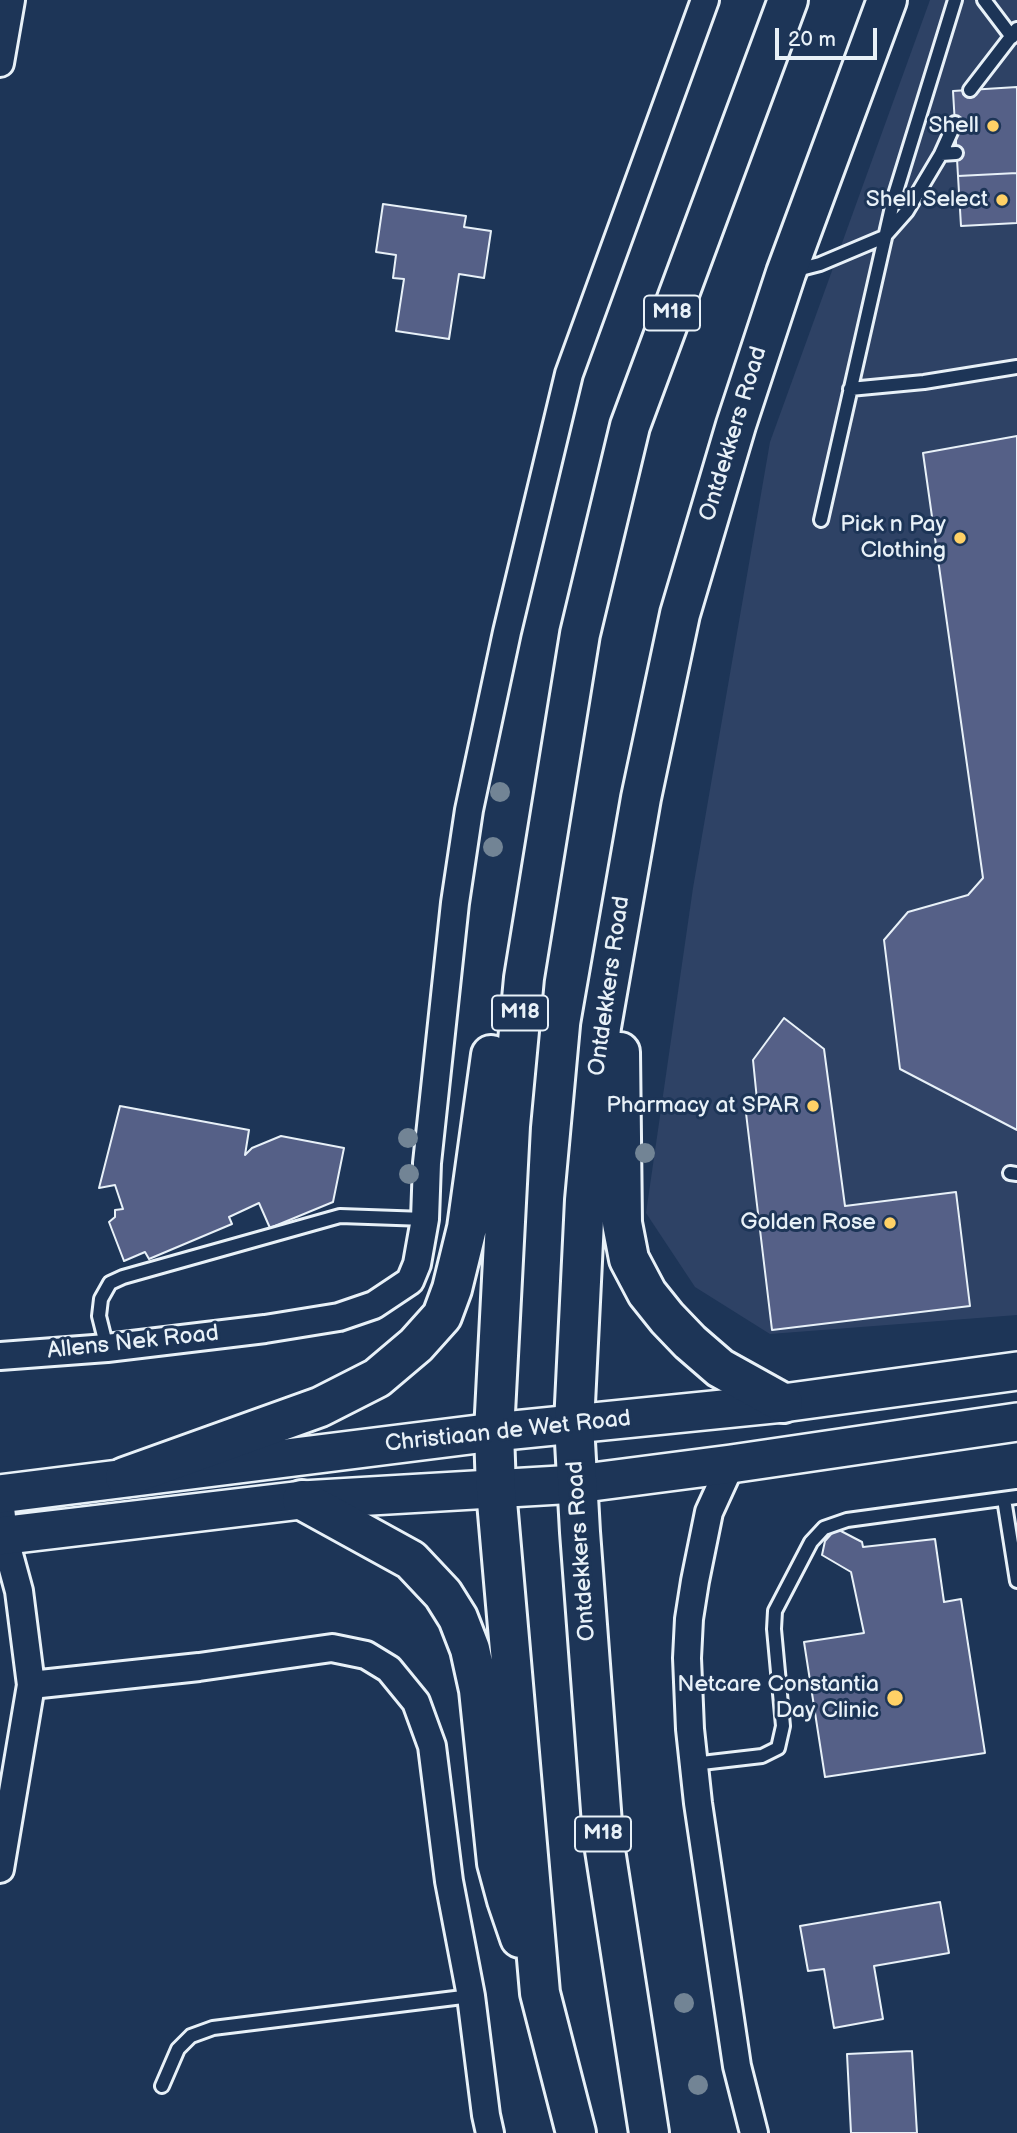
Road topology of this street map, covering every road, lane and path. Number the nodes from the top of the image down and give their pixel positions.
1 (11, 0) edge
2 (705, 0) edge
3 (788, 0) edge
4 (887, 0) edge
5 (955, 0) edge
6 (984, 0) edge
7 (1014, 33) edge
8 (0, 63) edge
9 (970, 90) dead end
10 (955, 123) dead end
11 (956, 153) dead end
12 (941, 154) junction
13 (884, 237) junction
14 (786, 273) junction
15 (1017, 366) edge
16 (850, 388) junction
17 (821, 520) dead end
18 (580, 634) junction
19 (614, 945) junction
20 (425, 1219) junction
21 (107, 1348) junction
22 (0, 1356) edge
23 (1017, 1371) edge
24 (783, 1403) junction
25 (1017, 1422) edge
26 (574, 1424) junction
27 (494, 1432) junction
28 (731, 1464) junction
29 (125, 1477) junction
30 (577, 1484) junction
31 (496, 1490) junction
32 (0, 1496) edge
33 (1011, 1498) edge
34 (302, 1500) junction
35 (2, 1536) edge
36 (1017, 1581) edge
37 (31, 1685) junction
38 (693, 1764) junction
39 (0, 1869) edge
40 (540, 1993) junction
41 (471, 1996) junction
42 (162, 2087) dead end
43 (491, 2133) edge
44 (576, 2133) edge
45 (649, 2133) edge
46 (754, 2133) edge

1 - 8 street
2 - 20 street
3 - 18 main road, M18
4 - 14 main road, Ontdekkers Road / M18
5 - 13 lane
6 - 7 lane
7 - 9 lane
10 - 12 lane
11 - 12 lane
12 - 13 lane
13 - 14 lane
13 - 16 lane
14 - 19 main road, Ontdekkers Road / M18
15 - 16 lane
16 - 17 lane
18 - 27 main road, M18
18 - 29 main road
19 - 24 main road
19 - 26 main road, Ontdekkers Road / M18
20 - 21 street, Allens Nek Road
20 - 21 lane
21 - 22 street, Allens Nek Road
23 - 24 main road, Christiaan de Wet Road
24 - 26 main road, Christiaan de Wet Road
25 - 28 main road
26 - 27 main road, Christiaan de Wet Road
26 - 30 main road, Ontdekkers Road / M18
27 - 29 main road, Christiaan de Wet Road
27 - 31 main road, M18
28 - 30 main road
28 - 38 street
29 - 32 main road, Christiaan de Wet Road
30 - 31 main road
30 - 45 main road, Ontdekkers Road / M18
31 - 34 main road
31 - 40 main road, M18
32 - 35 street
33 - 36 lane
33 - 38 lane
34 - 35 main road
34 - 40 main road
35 - 37 street
37 - 39 street
37 - 41 street
38 - 46 street
40 - 44 main road, M18
41 - 42 lane
41 - 43 street

